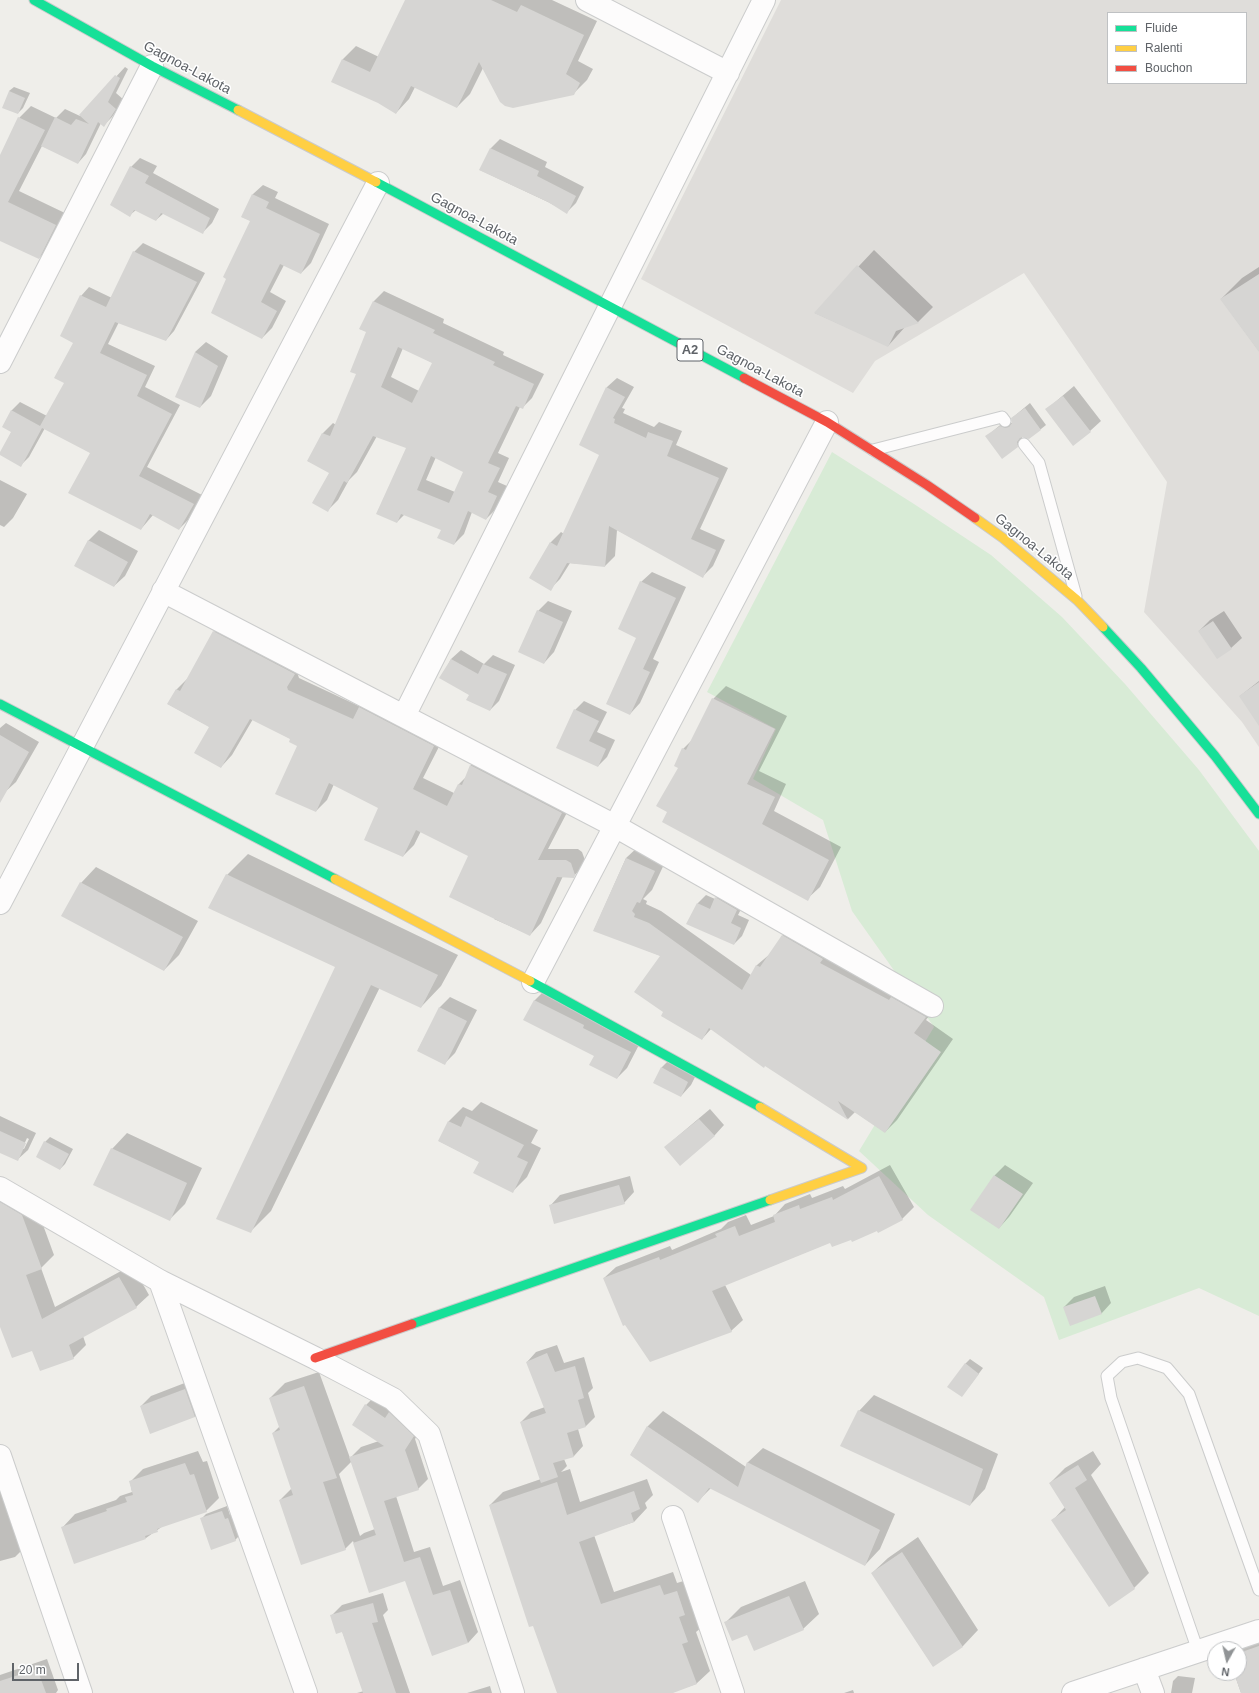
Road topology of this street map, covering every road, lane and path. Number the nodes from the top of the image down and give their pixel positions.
1 (34, 0) edge
2 (587, 0) edge
3 (764, 0) edge
4 (152, 66) junction
5 (728, 73) junction
6 (378, 183) junction
7 (610, 307) junction
8 (0, 362) edge
9 (1006, 421) dead end
10 (827, 422) junction
11 (1024, 444) dead end
12 (872, 450) junction
13 (163, 591) junction
14 (1077, 600) junction
15 (0, 704) edge
16 (404, 716) junction
17 (82, 747) junction
18 (1259, 814) edge
19 (615, 826) junction
20 (0, 904) edge
21 (533, 982) junction
22 (932, 1006) dead end
23 (0, 1188) edge
24 (160, 1281) junction
25 (315, 1358) junction
26 (0, 1456) edge
27 (673, 1517) dead end
28 (1259, 1590) edge
29 (1259, 1631) edge
30 (1198, 1651) junction
31 (1144, 1669) junction
32 (81, 1693) edge
33 (306, 1693) edge
34 (513, 1693) edge
35 (733, 1693) edge
36 (1073, 1693) edge
37 (1153, 1693) edge

1 - 4 street, Gagnoa-Lakota / A2
2 - 5 street
3 - 5 street
4 - 6 street, Gagnoa-Lakota / A2
4 - 8 street
5 - 7 street
6 - 7 street, Gagnoa-Lakota / A2
6 - 13 street
7 - 10 street, Gagnoa-Lakota / A2
7 - 16 street
9 - 12 lane
10 - 12 street, Gagnoa-Lakota / A2
10 - 19 street
11 - 14 lane
12 - 14 street, Gagnoa-Lakota / A2
13 - 16 street
13 - 17 street
14 - 18 street, Gagnoa-Lakota / A2
15 - 17 street
16 - 19 street
17 - 20 street
17 - 21 street
19 - 21 street
19 - 22 street
21 - 25 street
23 - 24 street
24 - 25 street
24 - 33 street
25 - 34 street
26 - 32 street
27 - 35 street
28 - 30 lane
29 - 30 street
30 - 31 street
31 - 36 street
31 - 37 street

